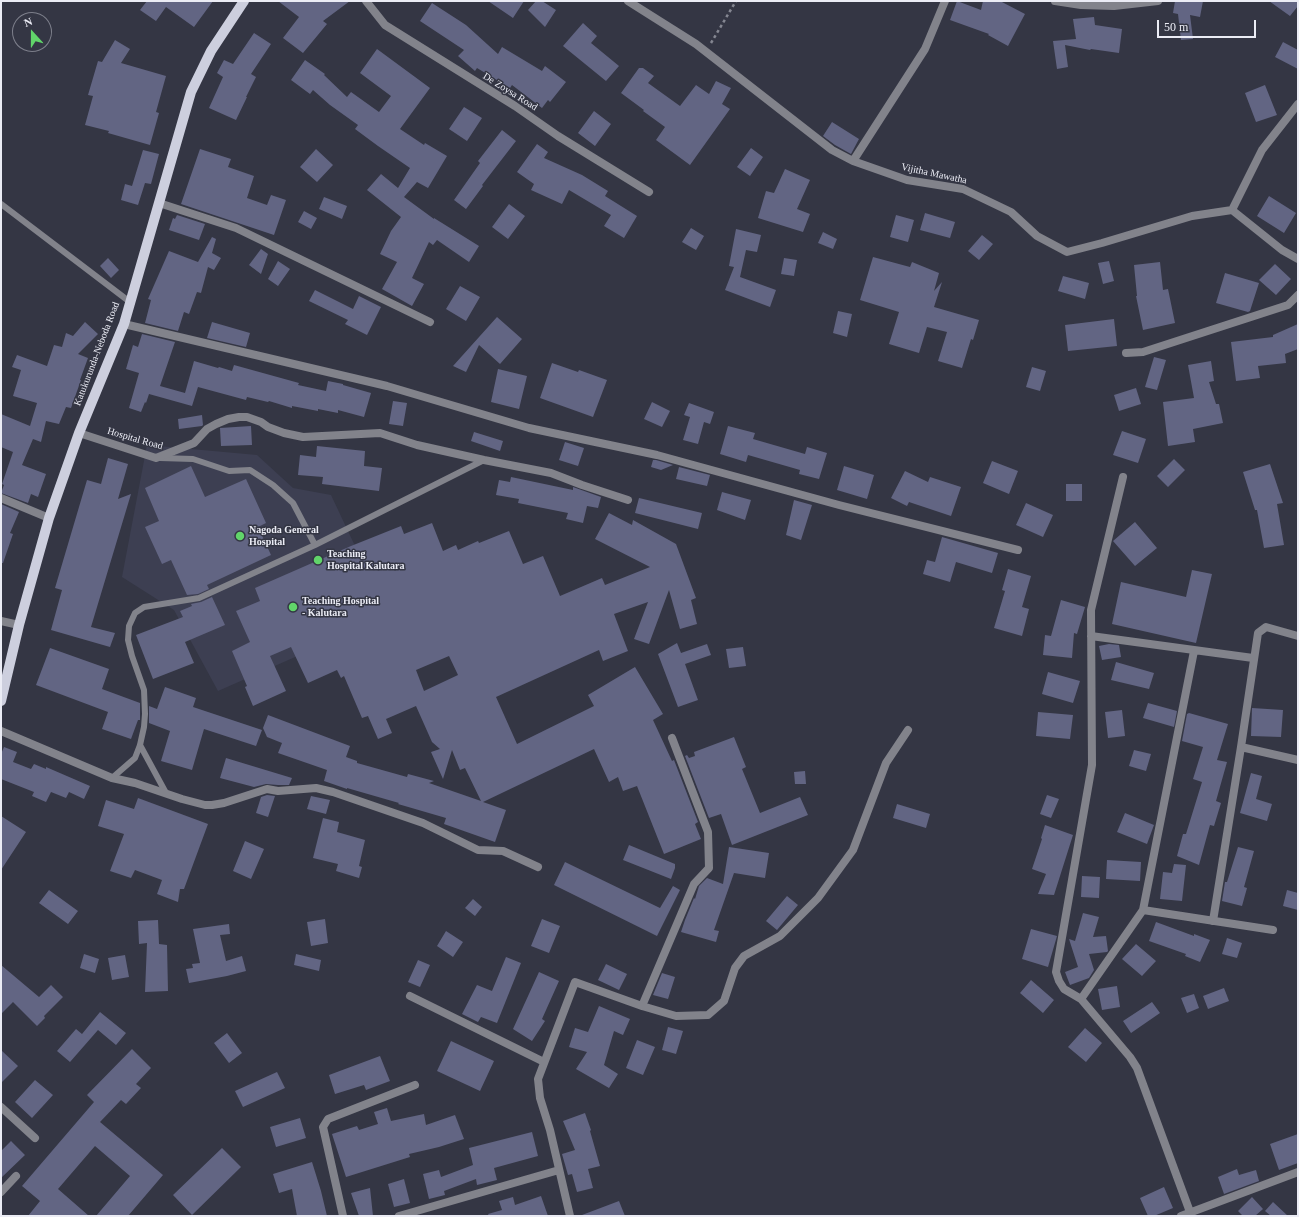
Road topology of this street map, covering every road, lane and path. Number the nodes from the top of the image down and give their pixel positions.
1 (244, 1) edge
2 (366, 1) edge
3 (628, 1) edge
4 (736, 1) edge
5 (945, 1) edge
6 (1055, 1) edge
7 (1158, 1) edge
8 (1081, 3) edge
9 (706, 52) junction
10 (1298, 104) edge
11 (854, 161) junction
12 (649, 192) dead end
13 (159, 203) junction
14 (1, 204) edge
15 (1232, 210) junction
16 (1298, 259) edge
17 (1298, 295) edge
18 (130, 302) junction
19 (430, 322) dead end
20 (124, 324) junction
21 (1126, 353) dead end
22 (79, 433) junction
23 (156, 458) junction
24 (484, 460) junction
25 (1123, 477) dead end
26 (1, 498) edge
27 (628, 500) dead end
28 (49, 518) junction
29 (315, 546) junction
30 (1018, 550) dead end
31 (1, 621) edge
32 (19, 625) junction
33 (1091, 636) junction
34 (1298, 636) edge
35 (1194, 651) junction
36 (1253, 658) junction
37 (1, 701) edge
38 (908, 730) dead end
39 (1, 731) edge
40 (672, 738) dead end
41 (140, 746) junction
42 (1241, 747) junction
43 (1298, 760) edge
44 (112, 778) junction
45 (166, 793) junction
46 (538, 868) dead end
47 (1143, 910) junction
48 (1213, 921) junction
49 (1273, 930) dead end
50 (410, 996) dead end
51 (1080, 999) junction
52 (642, 1006) junction
53 (544, 1062) junction
54 (415, 1085) dead end
55 (1, 1107) edge
56 (35, 1138) dead end
57 (559, 1170) junction
58 (1298, 1172) edge
59 (16, 1176) dead end
60 (1, 1192) edge
61 (1190, 1212) junction
62 (343, 1216) edge
63 (399, 1216) edge
64 (570, 1216) edge
65 (1181, 1216) edge

1 - 13 main road, Katukurunda-Neboda Road
2 - 12 street, De Zoysa Road
3 - 9 street, Vijitha Mawatha
4 - 9 path
5 - 11 street
6 - 8 street
7 - 8 street
9 - 11 street, Vijitha Mawatha
10 - 15 street
11 - 15 street, Vijitha Mawatha
13 - 18 main road, Katukurunda-Neboda Road
13 - 19 street
14 - 18 lane
15 - 16 street
17 - 21 street
18 - 20 main road, Katukurunda-Neboda Road
20 - 22 main road, Katukurunda-Neboda Road
20 - 30 street
22 - 23 street, Hospital Road
22 - 28 main road, Katukurunda-Neboda Road
23 - 24 street
23 - 29 lane, Hospital Road
24 - 27 street
24 - 29 lane
25 - 33 street
26 - 28 street
28 - 32 main road, Katukurunda-Neboda Road
29 - 41 lane
31 - 32 street
32 - 37 main road, Katukurunda-Neboda Road
33 - 35 street
33 - 51 street
34 - 36 street
35 - 36 street
35 - 47 street
36 - 42 street
38 - 52 street
39 - 44 street
40 - 52 street
41 - 44 lane
41 - 45 lane
42 - 43 street
42 - 48 street
44 - 45 street
45 - 46 street
47 - 48 street
47 - 51 street
48 - 49 street
50 - 53 street
51 - 61 street
52 - 53 street
53 - 57 street
54 - 62 street
55 - 56 street
57 - 63 street
57 - 64 street
58 - 61 street
59 - 60 street
61 - 65 street

